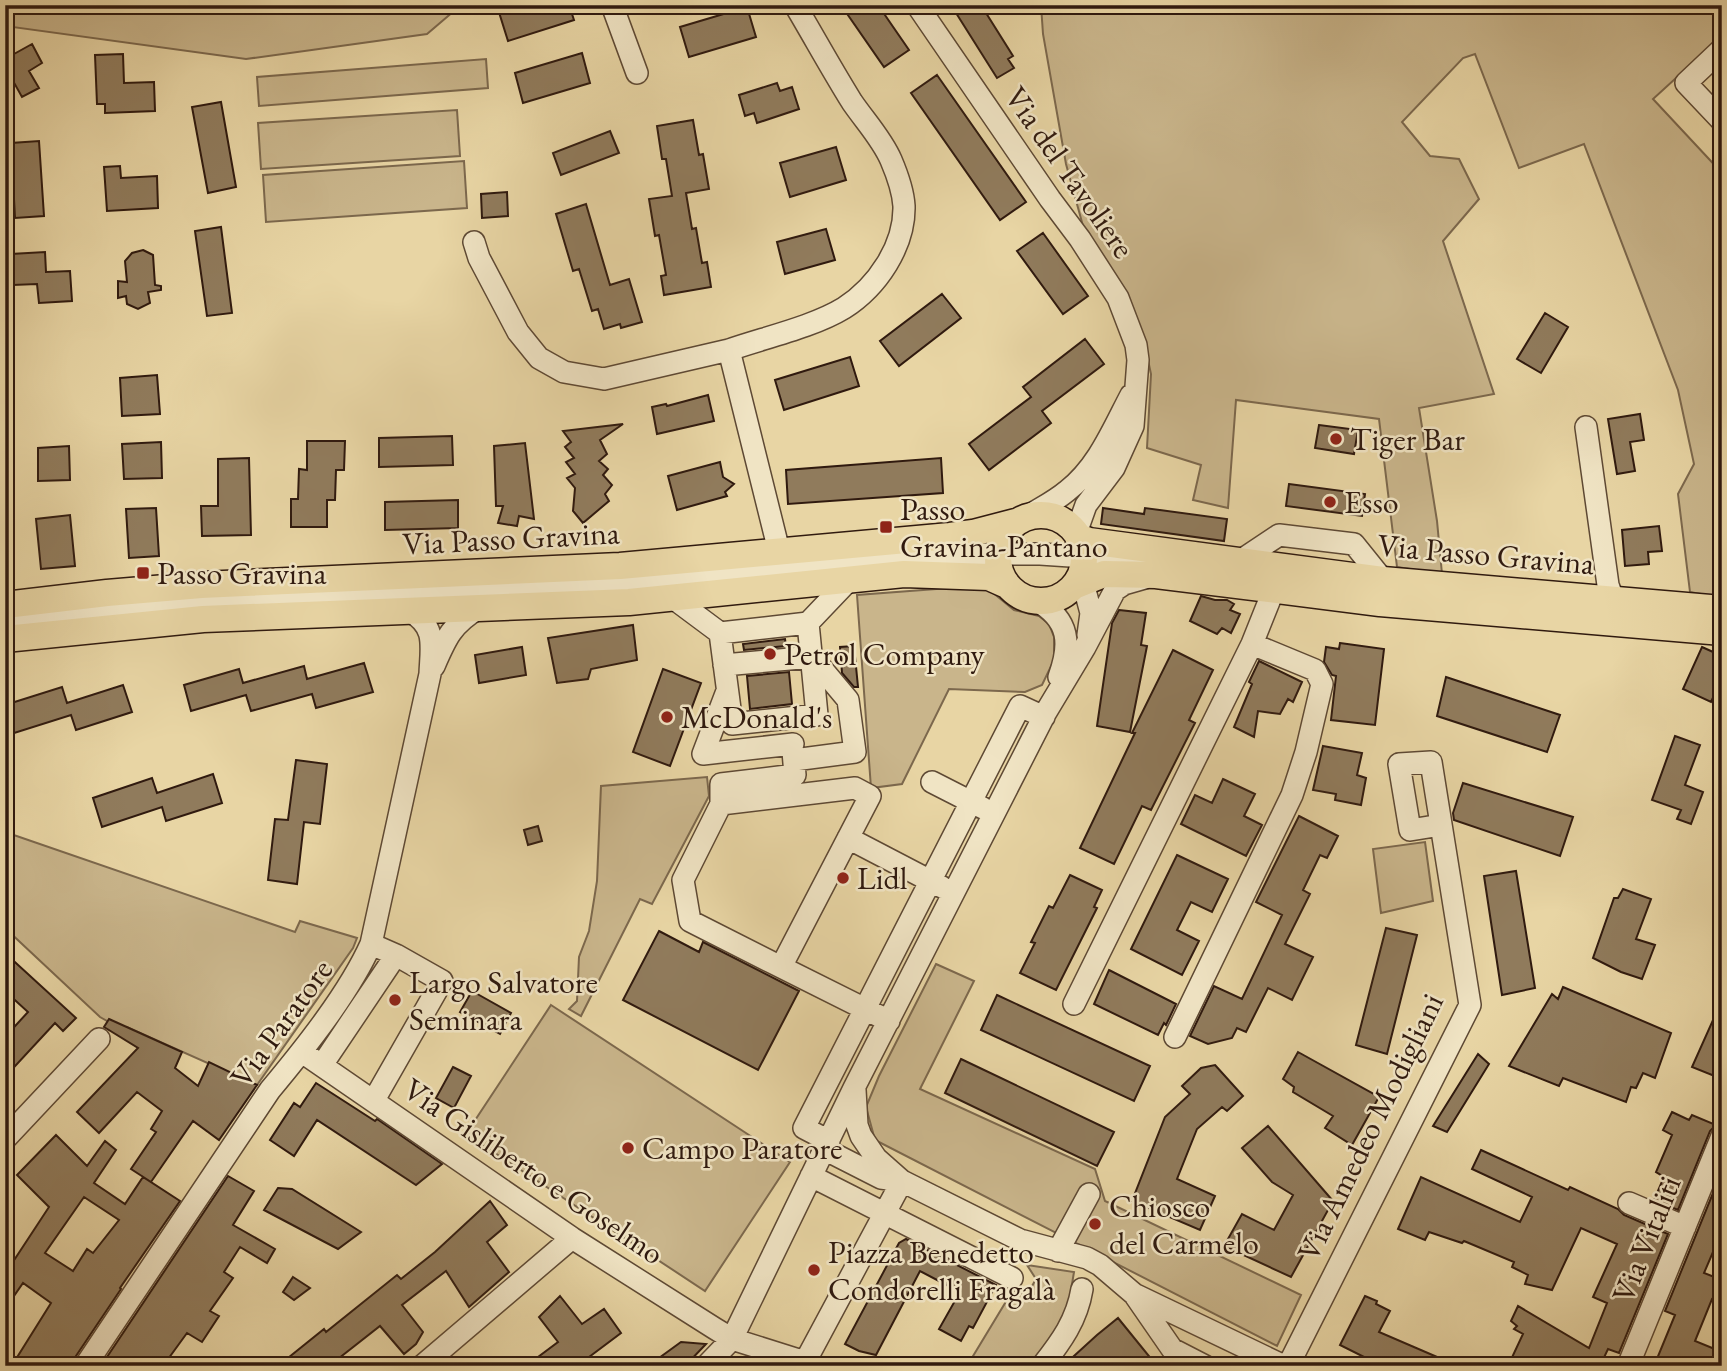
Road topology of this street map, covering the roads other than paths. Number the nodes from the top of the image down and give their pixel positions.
1 (612, 5) edge
2 (795, 5) edge
3 (917, 5) edge
4 (1722, 49) edge
5 (637, 73) dead end
6 (1722, 121) edge
7 (474, 242) dead end
8 (729, 350) junction
9 (1135, 387) junction
10 (1586, 427) dead end
11 (1022, 519) junction
12 (779, 551) junction
13 (998, 554) junction
14 (1079, 561) junction
15 (1156, 575) junction
16 (848, 581) junction
17 (1007, 585) junction
18 (1275, 589) junction
19 (673, 598) junction
20 (1613, 599) junction
21 (1037, 601) junction
22 (5, 606) edge
23 (479, 608) junction
24 (1722, 609) edge
25 (411, 612) junction
26 (5, 622) edge
27 (1722, 622) edge
28 (808, 623) junction
29 (1722, 632) edge
30 (720, 633) junction
31 (5, 639) edge
32 (1252, 644) junction
33 (1086, 647) junction
34 (811, 657) junction
35 (724, 666) junction
36 (430, 674) junction
37 (727, 690) junction
38 (1045, 715) junction
39 (791, 718) junction
40 (793, 752) junction
41 (932, 782) dead end
42 (971, 802) junction
43 (721, 804) junction
44 (994, 814) junction
45 (1441, 825) dead end
46 (848, 838) junction
47 (930, 881) junction
48 (954, 893) junction
49 (371, 944) junction
50 (396, 955) junction
51 (781, 967) junction
52 (1074, 1004) dead end
53 (865, 1009) junction
54 (889, 1021) junction
55 (1175, 1037) dead end
56 (99, 1039) dead end
57 (302, 1052) junction
58 (322, 1065) junction
59 (854, 1088) junction
60 (374, 1100) junction
61 (1722, 1136) edge
62 (5, 1139) edge
63 (827, 1145) junction
64 (811, 1176) junction
65 (902, 1181) junction
66 (1714, 1182) edge
67 (1089, 1194) dead end
68 (1629, 1203) dead end
69 (884, 1214) junction
70 (1685, 1227) junction
71 (572, 1238) junction
72 (1058, 1251) junction
73 (1012, 1278) dead end
74 (1082, 1289) dead end
75 (1134, 1294) junction
76 (732, 1339) junction
77 (806, 1364) edge
78 (85, 1366) edge
79 (422, 1366) edge
80 (706, 1366) edge
81 (1042, 1366) edge
82 (1205, 1366) edge
83 (1286, 1366) edge
84 (1628, 1366) edge

1 - 5 street
2 - 8 street
3 - 9 street, Via del Tavoliere
4 - 6 street
7 - 8 street
8 - 12 street
9 - 11 street
9 - 14 street
10 - 20 street
11 - 12 main road, Via Passo Gravina
11 - 13 main road
11 - 14 main road, Via Passo Gravina
12 - 22 main road, Via Passo Gravina
13 - 14 street
13 - 17 main road
13 - 26 street
14 - 15 main road, Via Passo Gravina
14 - 20 main road, Via Passo Gravina
14 - 21 main road
14 - 27 street
14 - 33 street
15 - 18 main road, Via Passo Gravina
15 - 33 street
16 - 17 main road
16 - 19 main road
16 - 28 street
17 - 21 main road
18 - 29 main road, Via Passo Gravina
18 - 32 street
19 - 23 main road
19 - 30 street
20 - 24 main road, Via Passo Gravina
21 - 38 street
23 - 25 main road
23 - 36 street, Via Paratore
25 - 31 main road
25 - 36 street, Via Paratore
28 - 30 street
28 - 34 street
30 - 35 street
32 - 52 street
32 - 55 street
33 - 38 street
34 - 35 street
34 - 39 street
34 - 40 street
35 - 37 street
36 - 49 street, Via Paratore
37 - 39 street
37 - 40 street
38 - 42 street
38 - 44 street
39 - 40 street
40 - 43 street
41 - 42 street
42 - 44 street
42 - 47 street
43 - 46 street
43 - 51 street
44 - 48 street
45 - 83 street, Via Amedeo Modigliani
46 - 47 street
46 - 51 street
47 - 48 street
47 - 53 street
48 - 54 street
49 - 50 street
49 - 57 street, Via Paratore
50 - 58 street
50 - 60 street
51 - 53 street
53 - 54 street
53 - 63 street
54 - 59 street
56 - 62 street
57 - 58 street, Via Gisliberto e Goselmo
57 - 78 street, Via Paratore
58 - 60 street, Via Gisliberto e Goselmo
59 - 63 street
59 - 65 street
60 - 71 street, Via Gisliberto e Goselmo
61 - 66 street, Via Vitaliti
63 - 64 street
63 - 65 street
64 - 69 street
64 - 76 street
65 - 69 street
65 - 72 street
66 - 70 street, Via Vitaliti
67 - 72 street
68 - 70 street
69 - 73 street
69 - 77 street
70 - 84 street, Via Vitaliti
71 - 76 street, Via Gisliberto e Goselmo
71 - 79 street
72 - 75 street
74 - 81 street
75 - 82 street
75 - 83 street
76 - 77 street
76 - 80 street

